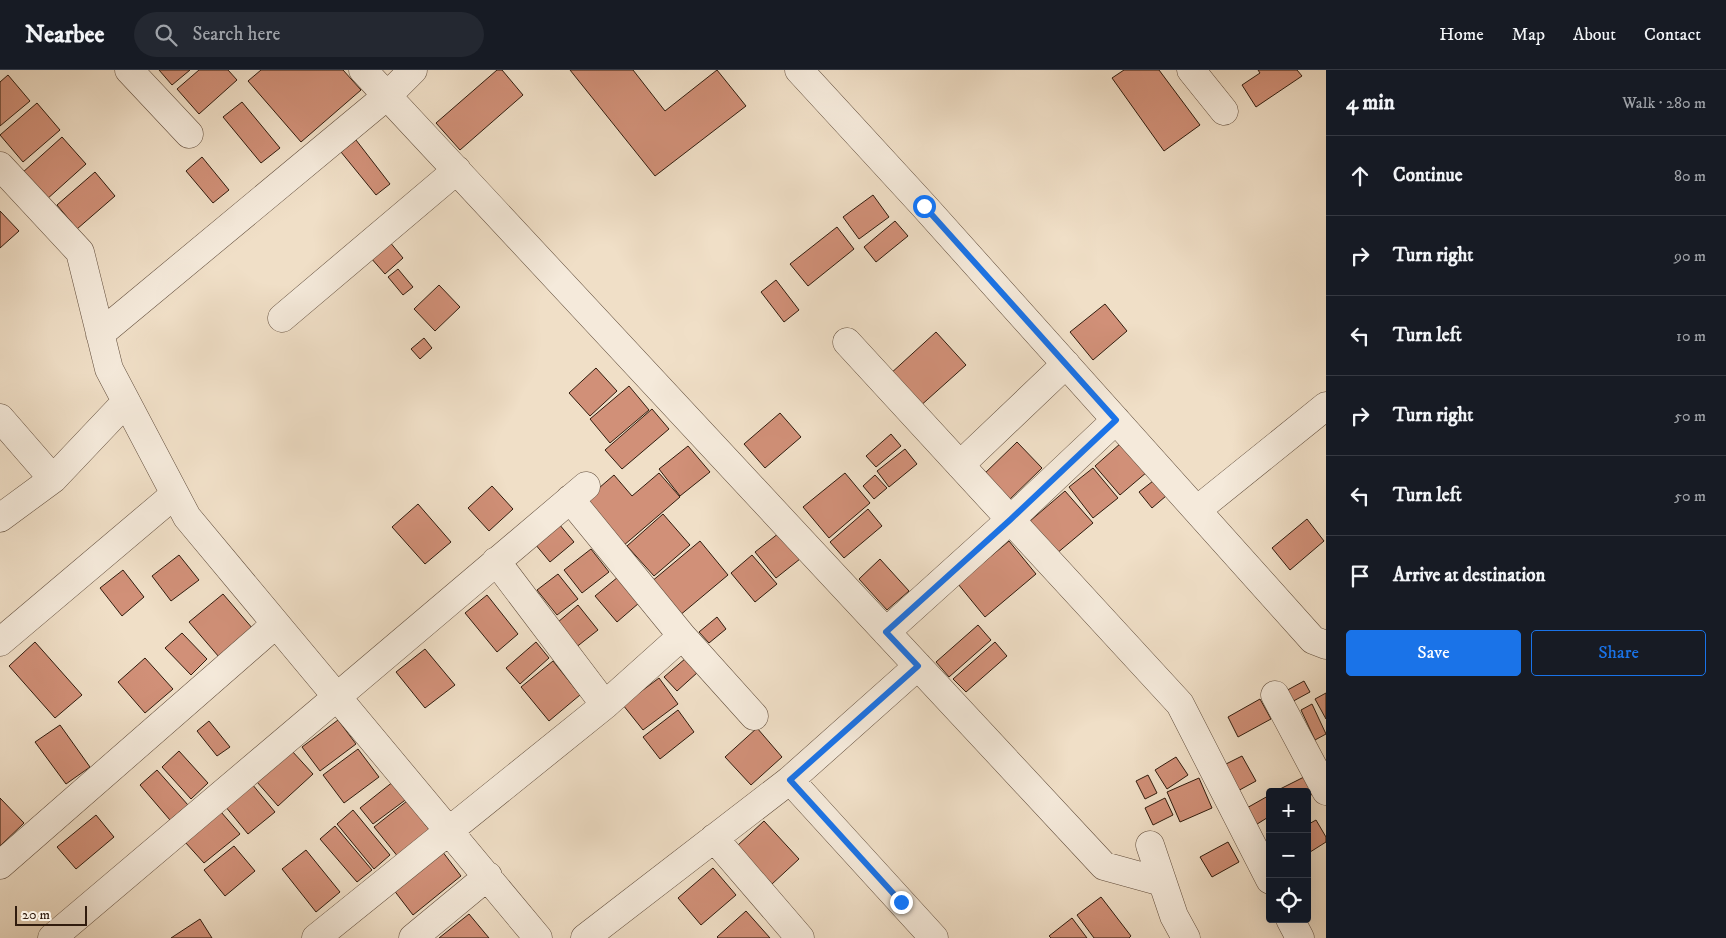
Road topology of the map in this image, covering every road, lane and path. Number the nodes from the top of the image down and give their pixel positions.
1 (129, 70) edge
2 (363, 70) edge
3 (413, 70) edge
4 (799, 70) edge
5 (1191, 70) edge
6 (388, 95) junction
7 (1224, 111) dead end
8 (189, 134) dead end
9 (0, 166) edge
10 (457, 170) junction
11 (282, 318) dead end
12 (100, 334) junction
13 (847, 342) dead end
14 (1066, 364) junction
15 (126, 403) junction
16 (1326, 406) edge
17 (0, 418) edge
18 (1116, 420) junction
19 (960, 465) junction
20 (53, 479) junction
21 (174, 495) junction
22 (1197, 510) junction
23 (0, 518) edge
24 (1010, 520) junction
25 (496, 561) junction
26 (276, 624) junction
27 (886, 632) junction
28 (682, 636) junction
29 (0, 642) edge
30 (1326, 645) edge
31 (918, 666) junction
32 (1276, 695) dead end
33 (336, 696) junction
34 (605, 705) junction
35 (754, 716) dead end
36 (790, 780) junction
37 (1326, 791) edge
38 (449, 830) junction
39 (714, 838) junction
40 (1150, 845) dead end
41 (0, 865) edge
42 (488, 876) junction
43 (1269, 878) edge
44 (1162, 882) junction
45 (1292, 923) edge
46 (52, 938) edge
47 (316, 938) edge
48 (413, 938) edge
49 (538, 938) edge
50 (584, 938) edge
51 (800, 938) edge
52 (934, 938) edge
53 (1186, 938) edge
54 (1300, 938) edge

1 - 8 street
2 - 6 street
3 - 6 street
4 - 14 street
5 - 7 street
6 - 10 street
6 - 12 street
9 - 12 street
10 - 11 street
10 - 27 street
12 - 15 street
13 - 19 street
14 - 18 street
14 - 19 street
15 - 20 street
15 - 21 street
16 - 22 street
17 - 20 street
18 - 22 street
18 - 24 street
19 - 24 street
20 - 23 street
21 - 26 street
21 - 29 street
22 - 30 street
24 - 27 street
24 - 43 street
25 - 28 street
25 - 33 street
25 - 34 street
26 - 33 street
26 - 41 street
27 - 31 street
28 - 34 street
28 - 35 street
31 - 36 street
31 - 44 street
32 - 37 street
33 - 38 street
33 - 46 street
34 - 38 street
36 - 39 street
36 - 52 street
38 - 42 street
38 - 47 street
39 - 50 street
39 - 51 street
40 - 44 street
42 - 48 street
42 - 49 street
44 - 53 street
45 - 54 street

